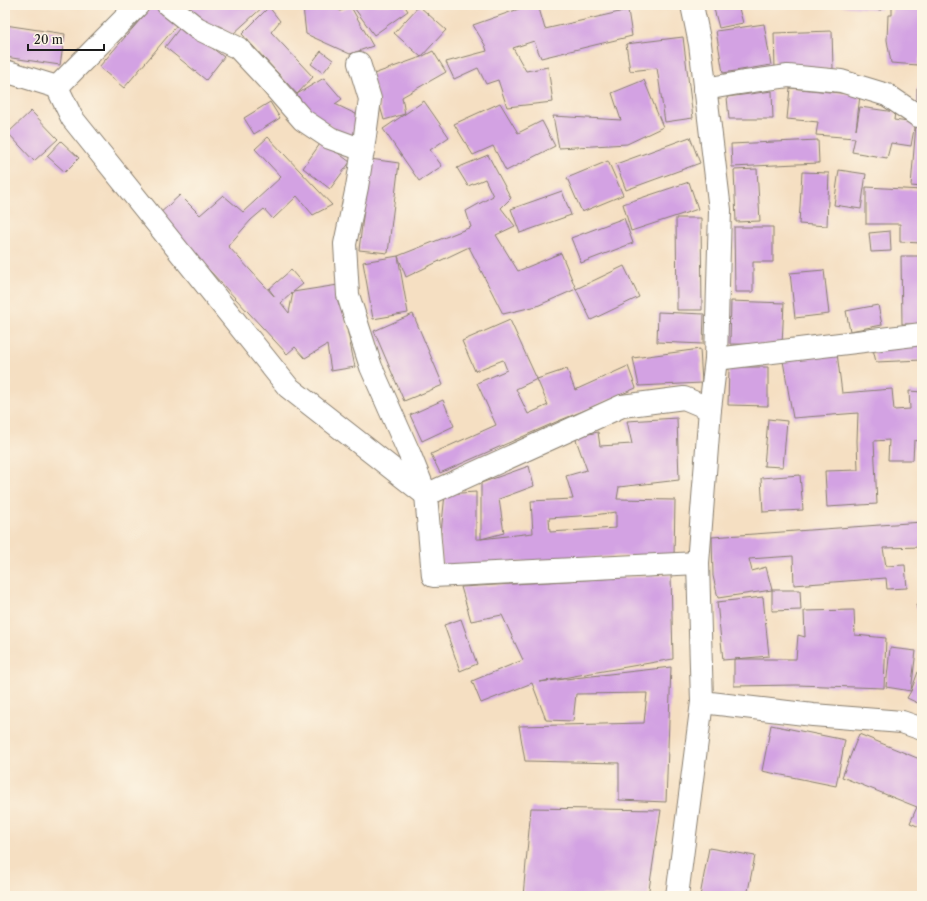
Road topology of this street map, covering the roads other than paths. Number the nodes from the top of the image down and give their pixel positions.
1 (138, 5) edge
2 (168, 5) edge
3 (692, 5) edge
4 (359, 63) dead end
5 (5, 70) edge
6 (57, 87) junction
7 (705, 89) junction
8 (922, 116) edge
9 (363, 150) junction
10 (922, 334) edge
11 (716, 359) junction
12 (710, 409) junction
13 (426, 496) junction
14 (698, 563) junction
15 (702, 702) junction
16 (922, 729) edge
17 (677, 896) edge

1 - 6 street
2 - 9 street
3 - 7 street
4 - 9 street
5 - 6 street
6 - 13 street
7 - 8 street
7 - 11 street
9 - 13 street
10 - 11 street
11 - 12 street
12 - 13 street
12 - 14 street
13 - 14 street
14 - 15 street
15 - 16 street
15 - 17 street

